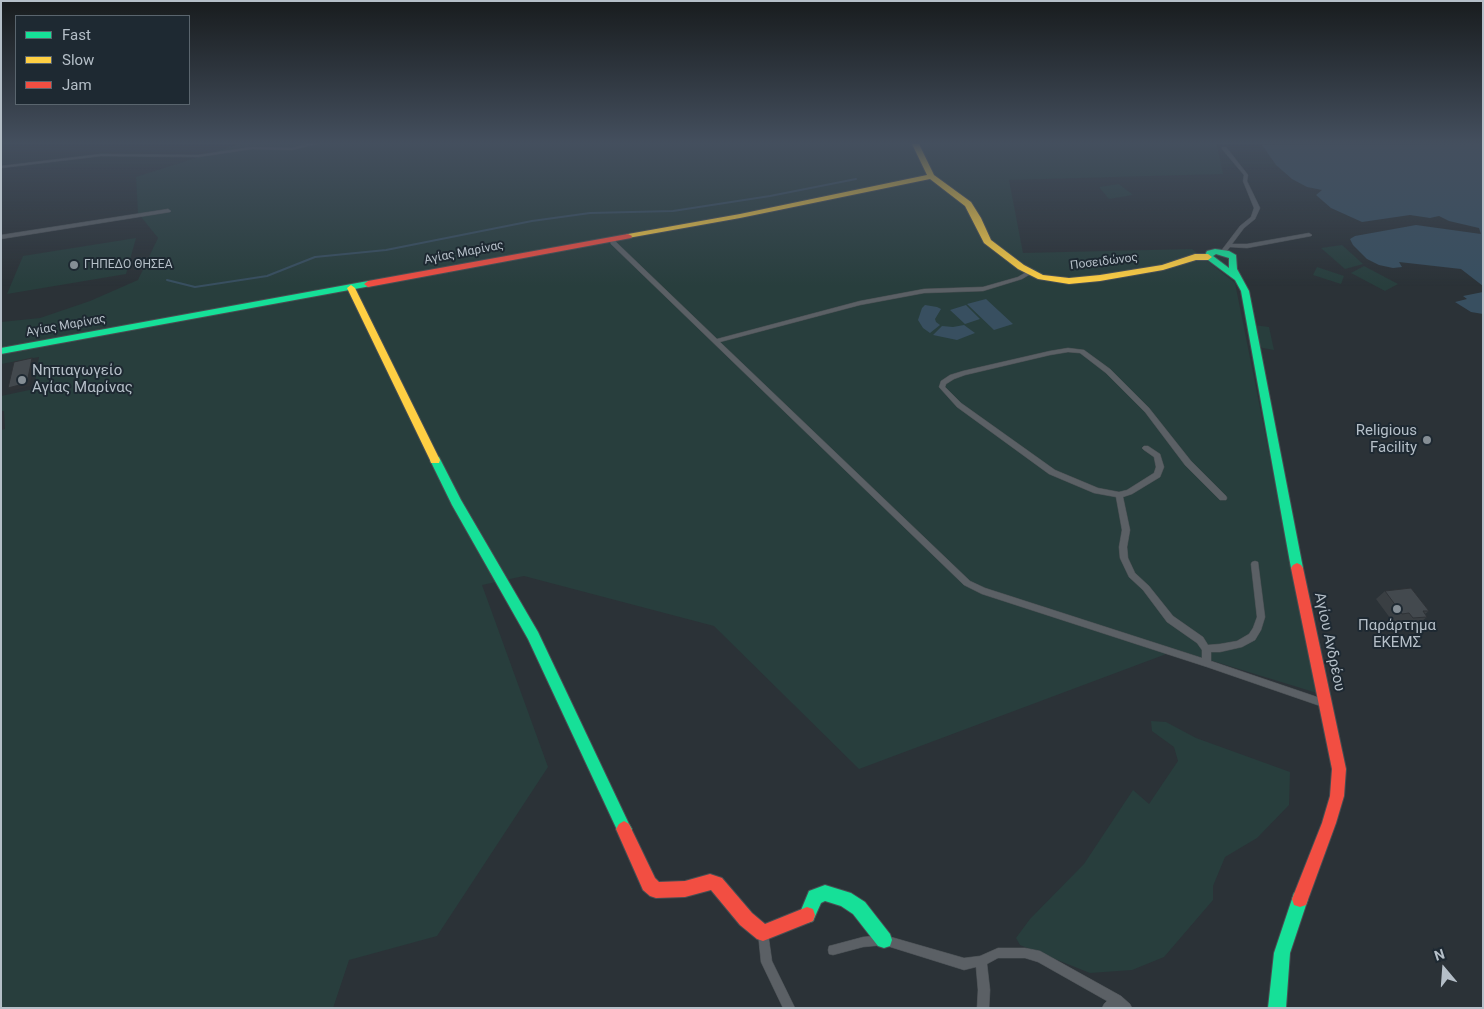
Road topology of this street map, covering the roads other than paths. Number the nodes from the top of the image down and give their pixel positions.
1 (859, 191) edge
2 (951, 191) edge
3 (1249, 191) edge
4 (168, 210) dead end
5 (1309, 235) dead end
6 (1, 237) edge
7 (612, 239) junction
8 (1226, 249) junction
9 (1212, 260) junction
10 (1232, 264) junction
11 (1030, 272) junction
12 (1238, 279) junction
13 (352, 288) junction
14 (716, 341) junction
15 (1, 351) edge
16 (1146, 448) dead end
17 (1119, 495) junction
18 (1223, 498) dead end
19 (1255, 564) dead end
20 (1206, 649) junction
21 (1207, 663) junction
22 (1326, 704) junction
23 (763, 933) junction
24 (884, 940) junction
25 (833, 950) dead end
26 (981, 962) junction
27 (1117, 1000) junction
28 (789, 1008) edge
29 (983, 1008) edge
30 (1108, 1008) edge
31 (1126, 1008) edge
32 (1277, 1008) edge

1 - 7 street, Αγίας Μαρίνας
2 - 11 street, Ποσειδώνος
3 - 8 street
4 - 6 street
5 - 8 street
7 - 13 street, Αγίας Μαρίνας
7 - 14 street
8 - 9 street
8 - 10 street, Αγίου Ανδρέου
9 - 10 street
9 - 11 street, Ποσειδώνος
9 - 12 street
10 - 12 street, Αγίου Ανδρέου
11 - 14 street
12 - 22 street, Αγίου Ανδρέου
13 - 15 street, Αγίας Μαρίνας
13 - 23 street
14 - 21 street
16 - 17 street
17 - 18 street
17 - 20 street
19 - 20 street
20 - 21 street
21 - 22 street
22 - 32 street, Αγίου Ανδρέου
23 - 24 street
23 - 28 street
24 - 25 street
24 - 26 street
26 - 27 street
26 - 29 street
27 - 30 street
27 - 31 street

